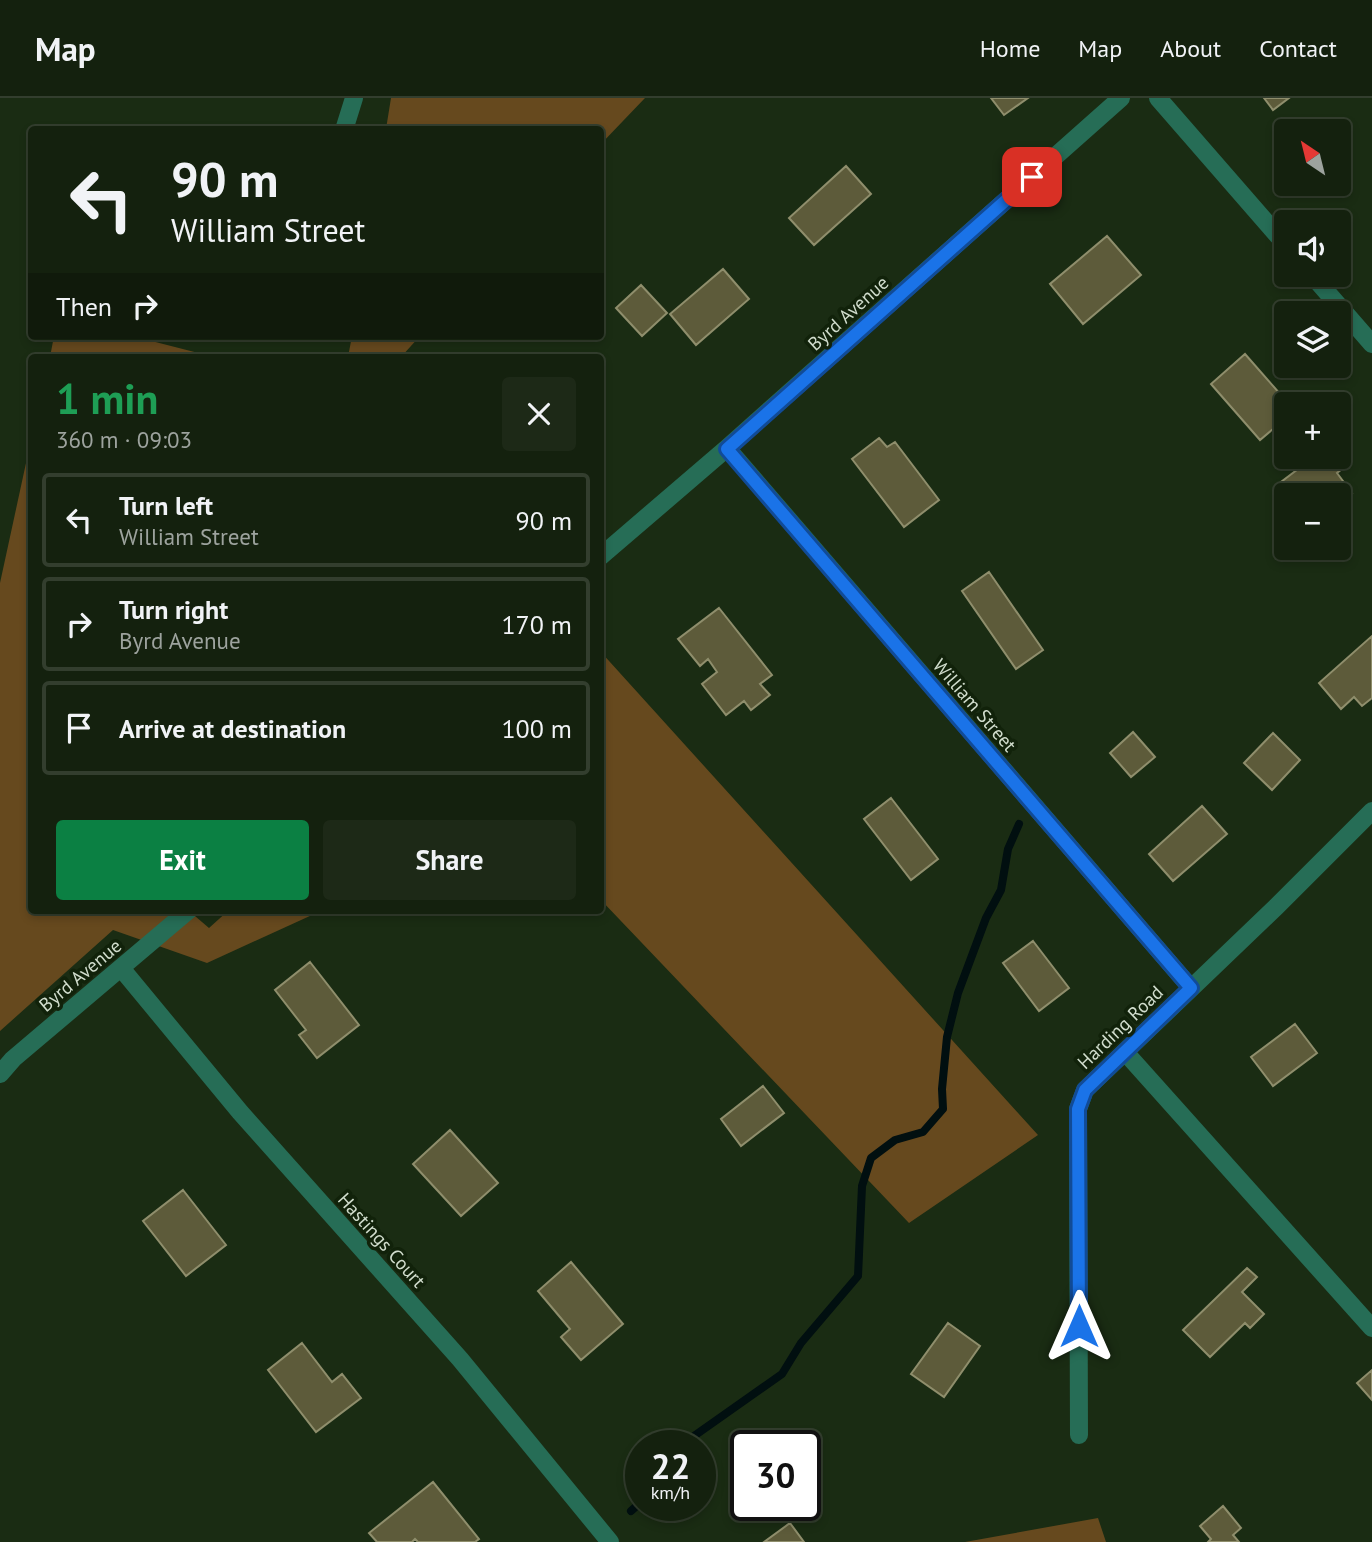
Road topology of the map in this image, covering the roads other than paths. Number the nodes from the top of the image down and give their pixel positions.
1 (354, 98) edge
2 (1121, 98) edge
3 (1158, 98) edge
4 (345, 126) edge
5 (1274, 231) edge
6 (1322, 287) edge
7 (1372, 344) edge
8 (727, 449) junction
9 (604, 554) edge
10 (1372, 811) edge
11 (184, 914) edge
12 (121, 968) junction
13 (1191, 988) junction
14 (1125, 1052) junction
15 (0, 1074) edge
16 (1372, 1328) edge
17 (1079, 1435) dead end
18 (610, 1542) edge

1 - 4 street
2 - 8 street, Byrd Avenue
3 - 5 street
6 - 7 street
8 - 9 street, Byrd Avenue
8 - 13 street, William Street
10 - 13 street, Harding Road
11 - 12 street, Byrd Avenue
12 - 15 street, Byrd Avenue
12 - 18 street, Hastings Court
13 - 14 street, Harding Road
14 - 16 street
14 - 17 street, Harding Road

